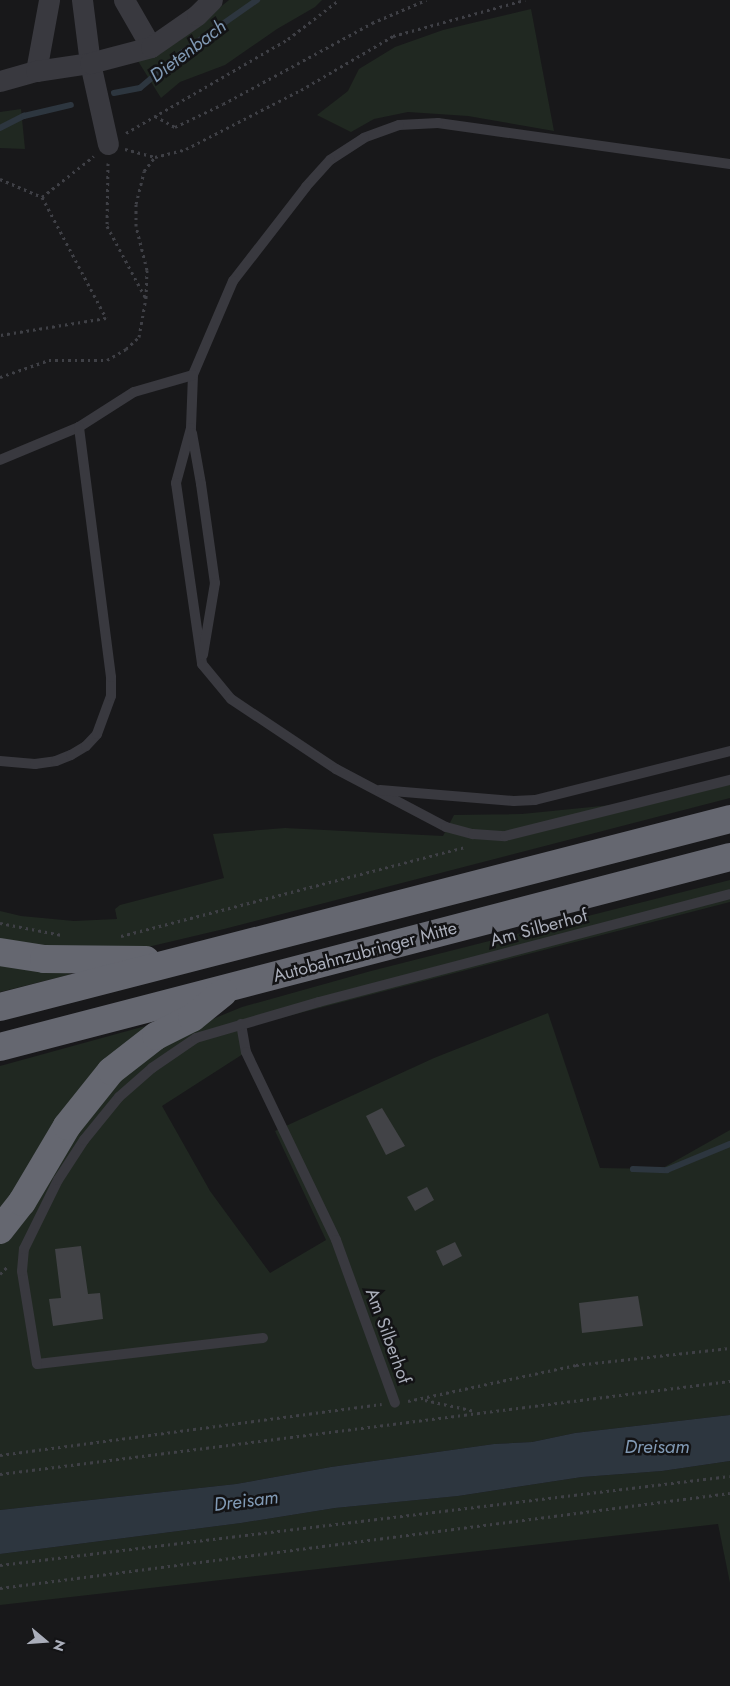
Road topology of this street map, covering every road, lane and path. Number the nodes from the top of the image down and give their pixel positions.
1 (49, 0) edge
2 (82, 0) edge
3 (124, 0) edge
4 (212, 0) edge
5 (339, 0) edge
6 (426, 0) edge
7 (525, 0) edge
8 (151, 47) junction
9 (90, 63) junction
10 (36, 71) junction
11 (0, 81) edge
12 (154, 116) junction
13 (108, 144) junction
14 (156, 157) junction
15 (730, 164) edge
16 (0, 180) edge
17 (42, 197) junction
18 (146, 298) junction
19 (0, 335) edge
20 (193, 375) junction
21 (0, 377) edge
22 (79, 427) junction
23 (191, 428) junction
24 (0, 460) edge
25 (202, 664) junction
26 (730, 751) edge
27 (0, 761) edge
28 (730, 780) edge
29 (375, 790) junction
30 (730, 819) edge
31 (468, 846) dead end
32 (730, 857) edge
33 (730, 894) edge
34 (0, 923) edge
35 (71, 935) dead end
36 (120, 936) dead end
37 (0, 952) edge
38 (182, 960) junction
39 (231, 987) junction
40 (0, 1008) edge
41 (241, 1024) junction
42 (0, 1047) edge
43 (0, 1230) edge
44 (263, 1338) dead end
45 (730, 1348) edge
46 (730, 1381) edge
47 (422, 1399) junction
48 (395, 1403) junction
49 (476, 1412) junction
50 (0, 1454) edge
51 (0, 1474) edge
52 (730, 1476) edge
53 (730, 1493) edge
54 (0, 1565) edge
55 (0, 1588) edge

1 - 10 street
2 - 9 street
3 - 8 street
4 - 8 street
5 - 12 path
6 - 12 path
7 - 14 path
8 - 9 street
9 - 10 street
9 - 13 street
10 - 11 street
12 - 13 path
13 - 14 path
13 - 17 path
13 - 18 path
14 - 18 path
15 - 20 lane
16 - 17 path
17 - 19 path
18 - 21 path
20 - 22 lane
20 - 23 lane
22 - 24 lane
22 - 27 lane
23 - 25 lane
23 - 25 lane
25 - 29 lane
26 - 29 lane
28 - 29 lane
30 - 38 highway, Autobahnzubringer Mitte
31 - 36 path
32 - 39 highway, Autobahnzubringer Mitte
33 - 41 lane, Am Silberhof
34 - 35 path
37 - 38 highway
38 - 40 highway, Autobahnzubringer Mitte
39 - 42 highway, Autobahnzubringer Mitte
39 - 43 highway
41 - 44 lane, Am Silberhof
41 - 48 lane, Am Silberhof
45 - 47 path, Am Silberhof
46 - 49 path
47 - 48 path, Am Silberhof
47 - 49 path
48 - 50 path
49 - 51 path
52 - 54 path
53 - 55 path

